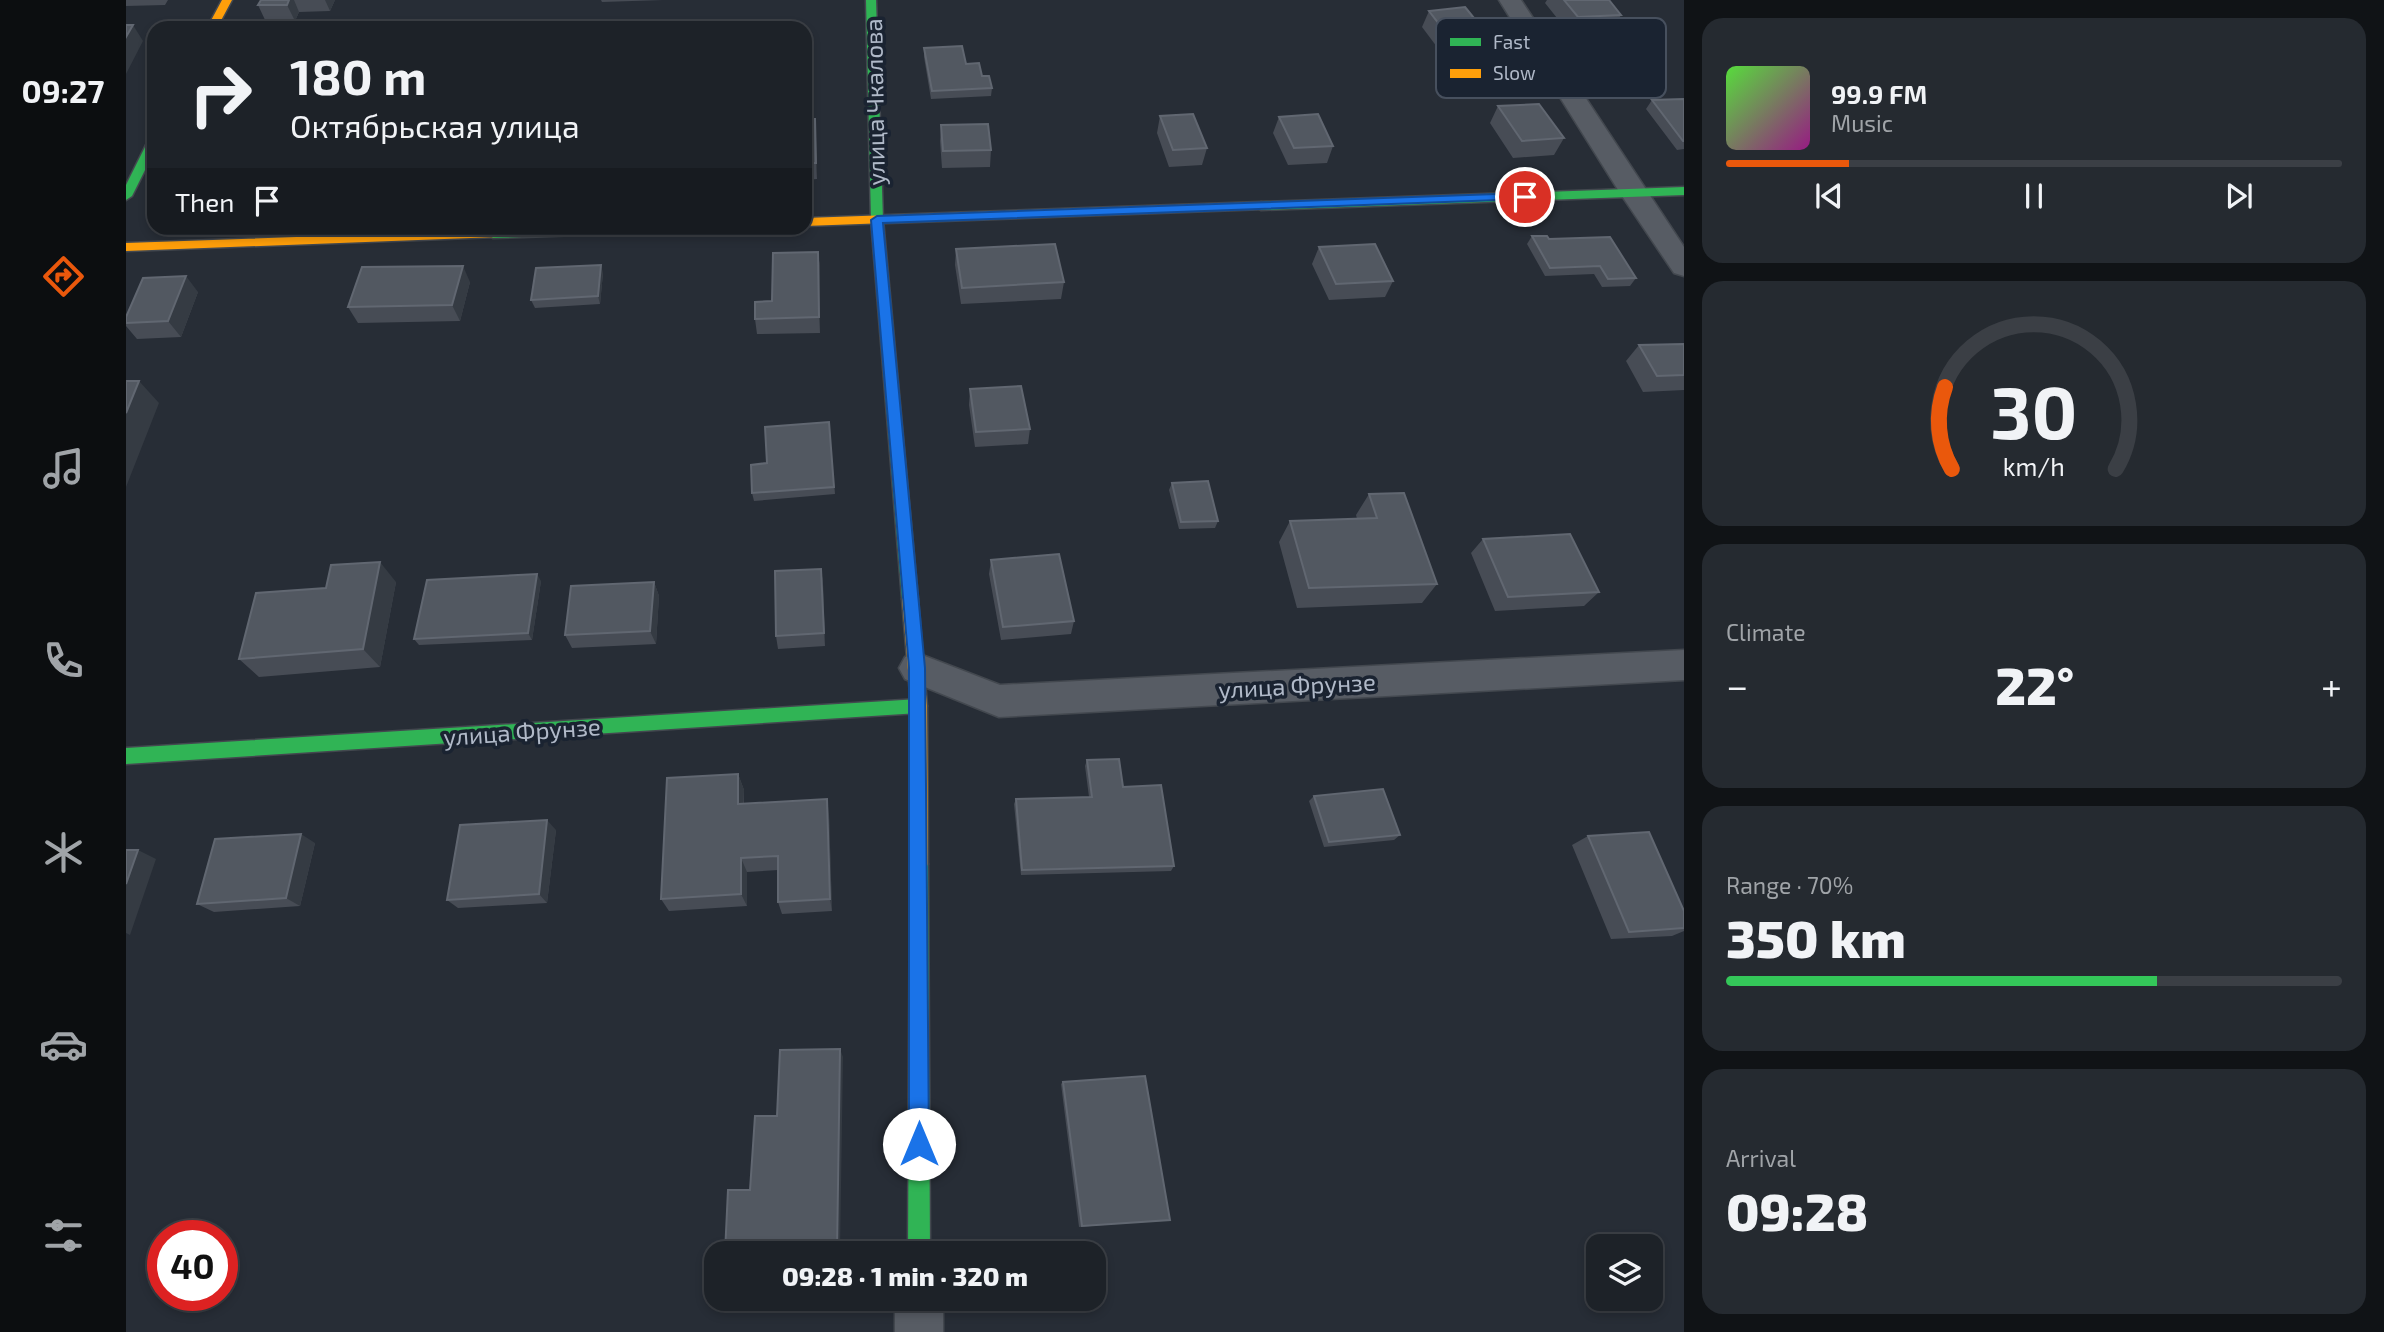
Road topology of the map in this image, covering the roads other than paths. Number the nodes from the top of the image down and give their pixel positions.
1 (227, 0) edge
2 (871, 0) edge
3 (1510, 0) edge
4 (1521, 18) edge
5 (216, 21) edge
6 (1572, 98) edge
7 (147, 155) edge
8 (1684, 191) edge
9 (1633, 193) junction
10 (126, 196) edge
11 (877, 220) junction
12 (812, 222) edge
13 (465, 235) edge
14 (126, 247) edge
15 (1684, 267) edge
16 (1684, 665) edge
17 (917, 668) junction
18 (919, 706) junction
19 (126, 756) edge
20 (919, 1241) edge
21 (919, 1311) edge
22 (919, 1332) edge

1 - 5 street
2 - 11 street, улица Чкалова
3 - 4 street
6 - 9 street
7 - 10 street
8 - 9 street
9 - 11 street
9 - 15 street
11 - 12 street
11 - 17 street, улица Чкалова
13 - 14 street
16 - 17 street, улица Фрунзе
17 - 18 street, улица Чкалова
18 - 19 street, улица Фрунзе
18 - 20 street, улица Чкалова
21 - 22 street

